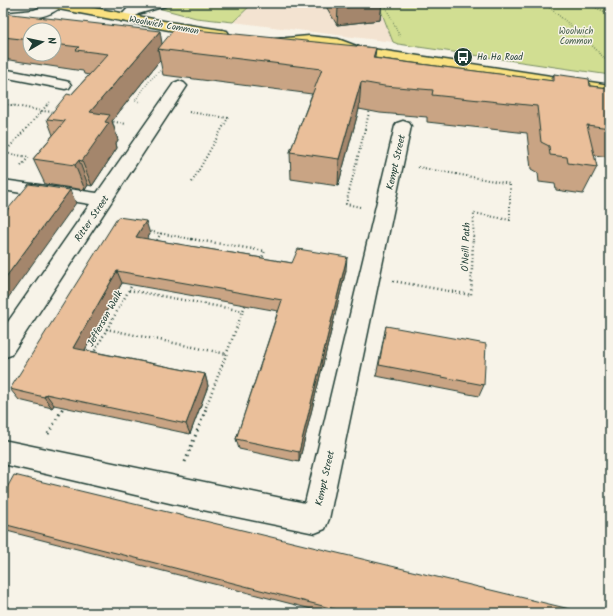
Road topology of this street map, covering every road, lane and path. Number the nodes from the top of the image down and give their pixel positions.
1 (161, 3) edge
2 (384, 3) edge
3 (544, 3) edge
4 (585, 3) edge
5 (52, 4) edge
6 (610, 14) edge
7 (3, 17) edge
8 (126, 18) junction
9 (236, 36) edge
10 (266, 40) edge
11 (401, 41) dead end
12 (610, 64) edge
13 (3, 73) edge
14 (65, 85) joint
15 (179, 86) dead end
16 (610, 90) edge
17 (3, 104) edge
18 (164, 108) junction
19 (370, 108) edge
20 (42, 111) junction
21 (56, 113) edge
22 (107, 120) edge
23 (403, 126) dead end
24 (150, 128) junction
25 (4, 153) edge
26 (395, 163) junction
27 (191, 184) dead end
28 (6, 185) joint
29 (103, 200) junction
30 (384, 211) junction
31 (140, 229) edge
32 (161, 233) junction
33 (154, 246) edge
34 (259, 266) edge
35 (369, 276) junction
36 (136, 278) edge
37 (128, 290) junction
38 (248, 296) edge
39 (243, 311) junction
40 (106, 329) junction
41 (3, 348) edge
42 (227, 354) junction
43 (91, 357) edge
44 (65, 404) edge
45 (3, 452) edge
46 (35, 459) junction
47 (174, 490) junction

1 - 8 street
2 - 11 path
3 - 12 path
4 - 6 path
5 - 7 street, Woolwich Common
5 - 8 highway, Woolwich Common
8 - 9 highway, Woolwich Common
10 - 16 highway
13 - 14 lane
14 - 20 path
15 - 18 street, Ritter Street
17 - 20 path
18 - 24 street, Ritter Street
18 - 27 path
19 - 30 path
20 - 21 path
20 - 25 path
22 - 24 path
23 - 26 street, Kempt Street
24 - 29 street, Ritter Street
25 - 28 path
26 - 30 street, Kempt Street
26 - 35 path, O'Neill Path
28 - 29 street
29 - 41 street, Ritter Street
30 - 35 street, Kempt Street
31 - 32 path
32 - 33 path
32 - 34 path
35 - 47 street, Kempt Street
36 - 37 path, Jefferson Walk
37 - 39 path, Jefferson Walk
37 - 40 path, Jefferson Walk
38 - 39 path
39 - 42 path
40 - 42 path
40 - 43 path, Jefferson Walk
42 - 47 path
44 - 46 path
45 - 46 street, Kempt Street
46 - 47 street, Kempt Street

